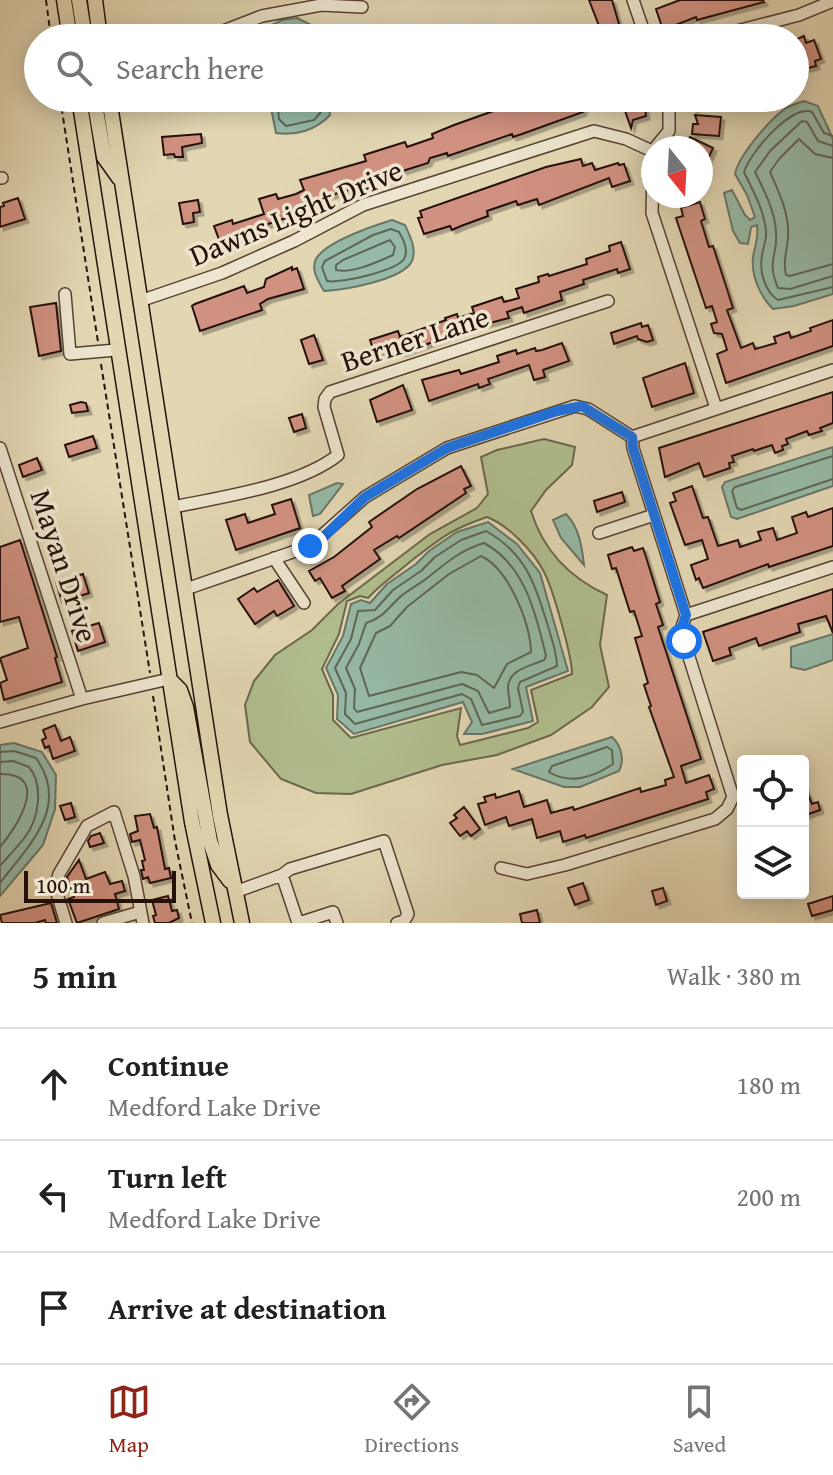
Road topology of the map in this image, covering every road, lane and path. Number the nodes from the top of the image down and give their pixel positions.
1 (46, 0) edge
2 (64, 0) edge
3 (79, 0) edge
4 (95, 0) edge
5 (633, 0) edge
6 (833, 1) edge
7 (362, 7) dead end
8 (49, 24) edge
9 (68, 24) edge
10 (83, 24) edge
11 (98, 24) edge
12 (241, 24) edge
13 (641, 24) edge
14 (764, 24) edge
15 (62, 112) edge
16 (81, 112) edge
17 (96, 112) edge
18 (111, 112) edge
19 (669, 112) edge
20 (665, 136) edge
21 (641, 146) edge
22 (121, 182) junction
23 (652, 208) edge
24 (65, 294) dead end
25 (140, 301) junction
26 (608, 301) dead end
27 (98, 341) dead end
28 (116, 350) junction
29 (102, 365) dead end
30 (833, 370) edge
31 (716, 408) junction
32 (632, 437) junction
33 (0, 448) edge
34 (173, 507) junction
35 (654, 515) junction
36 (599, 533) dead end
37 (274, 558) junction
38 (833, 567) edge
39 (186, 589) junction
40 (304, 603) dead end
41 (686, 615) junction
42 (150, 668) dead end
43 (169, 679) junction
44 (82, 699) junction
45 (154, 699) dead end
46 (0, 722) edge
47 (501, 868) dead end
48 (282, 875) junction
49 (234, 888) junction
50 (142, 918) edge
51 (66, 923) edge
52 (103, 923) edge
53 (192, 923) edge
54 (213, 923) edge
55 (242, 923) edge
56 (298, 923) edge
57 (337, 923) edge
58 (397, 923) edge

1 - 8 path
2 - 9 main road
3 - 10 main road
4 - 11 main road
5 - 13 street
6 - 14 street
7 - 12 street
15 - 27 path
16 - 28 main road
17 - 22 main road
18 - 22 main road
19 - 20 street
21 - 25 street, Dawns Light Drive
22 - 25 main road
23 - 31 street
24 - 28 street
25 - 34 main road
26 - 34 street, Berner Lane
28 - 43 main road
29 - 42 path
30 - 31 street
31 - 32 street
32 - 35 street
32 - 37 street
33 - 44 street, Mayan Drive
34 - 39 main road
35 - 36 street
35 - 41 street
37 - 39 street
37 - 40 street
38 - 41 street
39 - 49 main road
41 - 47 street
43 - 44 street
43 - 49 main road
43 - 54 main road
44 - 46 street
45 - 53 path
48 - 49 street
48 - 56 street
48 - 58 street
49 - 55 main road
50 - 51 street
50 - 52 street
56 - 57 street

